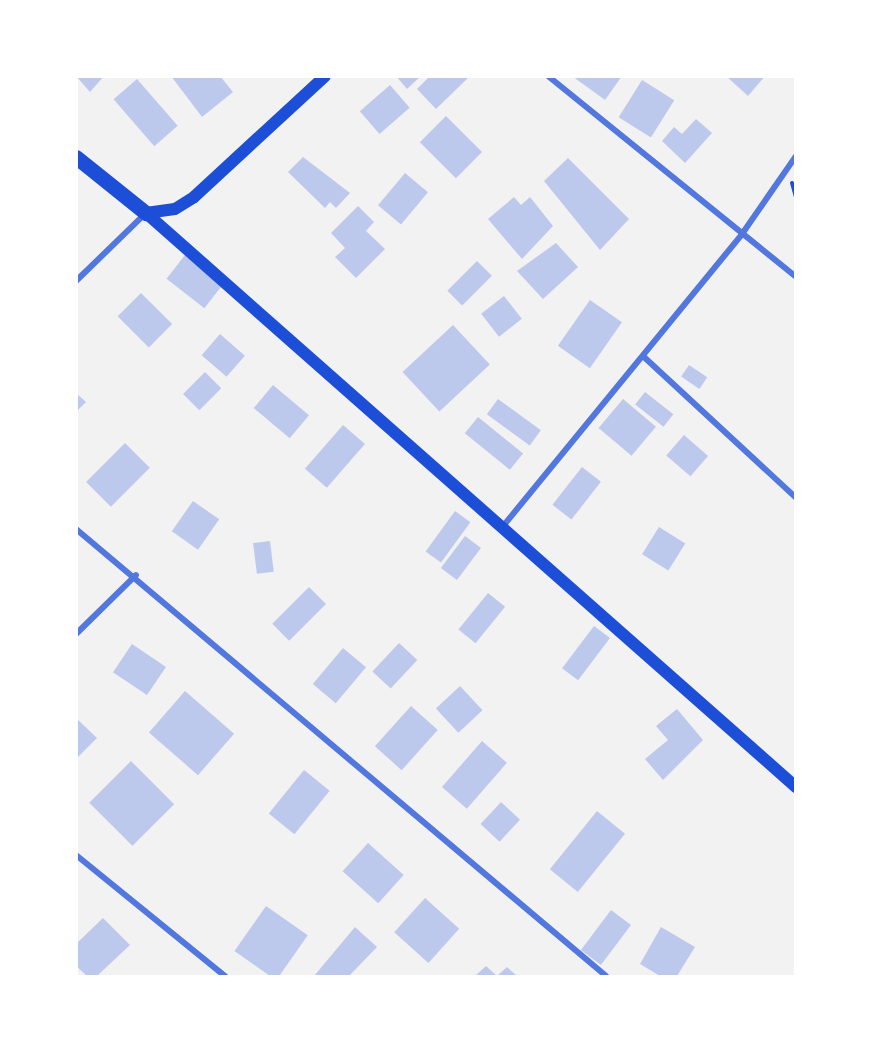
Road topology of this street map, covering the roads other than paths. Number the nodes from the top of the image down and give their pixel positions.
1 (325, 76) edge
2 (548, 76) edge
3 (795, 156) edge
4 (76, 157) edge
5 (146, 213) junction
6 (742, 234) junction
7 (795, 277) edge
8 (76, 281) edge
9 (644, 357) junction
10 (795, 498) edge
11 (504, 525) junction
12 (76, 529) edge
13 (136, 575) junction
14 (76, 634) edge
15 (795, 787) edge
16 (76, 855) edge
17 (225, 976) edge
18 (606, 976) edge

1 - 5 main road
2 - 6 street
3 - 6 street
4 - 5 main road
5 - 8 street
5 - 11 main road
6 - 7 street
6 - 9 street
9 - 10 street
9 - 11 street
11 - 15 main road
12 - 13 street
13 - 14 street
13 - 18 street
16 - 17 street

